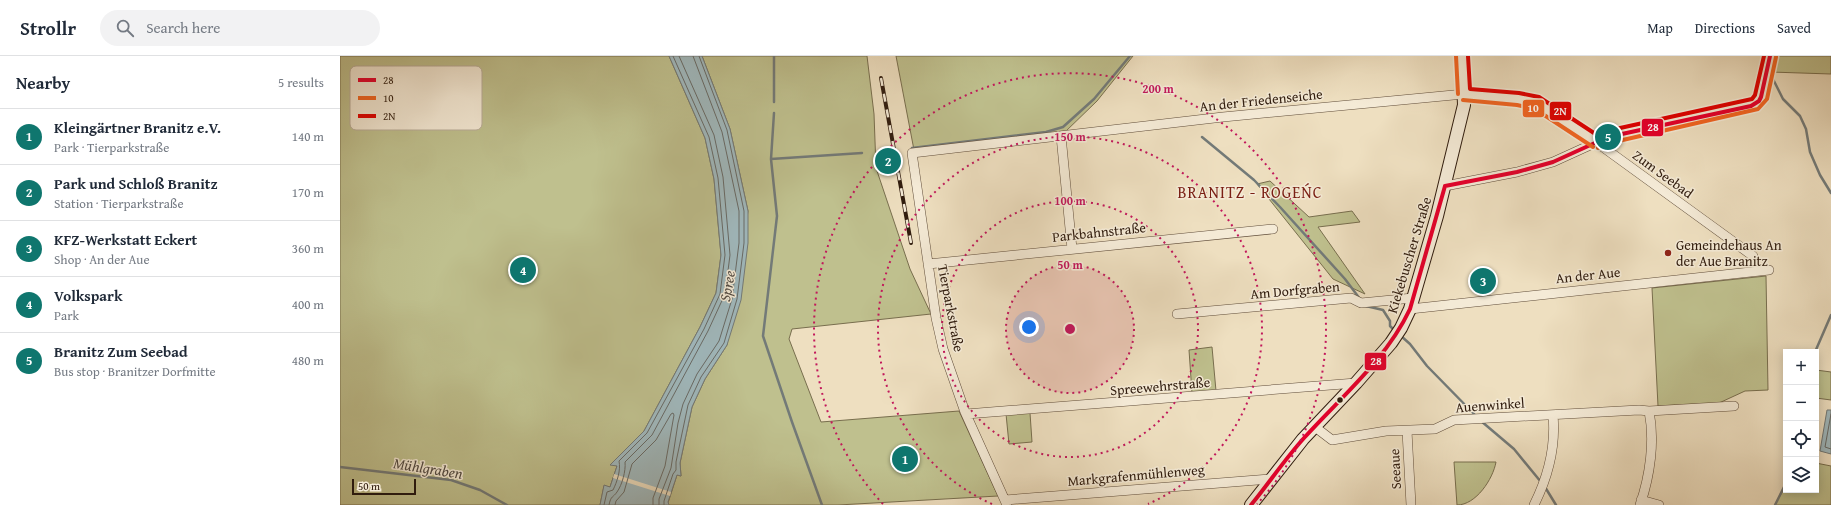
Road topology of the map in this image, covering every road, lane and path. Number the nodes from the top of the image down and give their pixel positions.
1 (1462, 56) edge
2 (1770, 56) edge
3 (1464, 94) junction
4 (1062, 136) junction
5 (1596, 142) junction
6 (912, 153) joint
7 (1445, 186) junction
8 (1273, 229) dead end
9 (1072, 248) junction
10 (1753, 256) dead end
11 (928, 264) junction
12 (1769, 270) dead end
13 (1412, 303) junction
14 (1177, 314) dead end
15 (1356, 383) junction
16 (1734, 406) dead end
17 (1649, 411) junction
18 (966, 414) junction
19 (1553, 415) junction
20 (1315, 426) junction
21 (1407, 431) junction
22 (1270, 479) junction
23 (1641, 502) edge
24 (1006, 503) edge
25 (1250, 505) edge
26 (1411, 505) edge
27 (1534, 505) edge
28 (1659, 505) edge

1 - 3 street, Kiekebuscher Straße
2 - 5 street
3 - 4 street, An der Friedenseiche
3 - 5 street, Zum Seebad
3 - 7 street, Kiekebuscher Straße
4 - 6 street, An der Friedenseiche
4 - 9 street
5 - 7 street
5 - 10 street, Zum Seebad
6 - 11 street, Tierparkstraße
7 - 13 street, Kiekebuscher Straße
8 - 9 street, Parkbahnstraße
9 - 11 street, Parkbahnstraße
11 - 18 street, Tierparkstraße
12 - 13 street, An der Aue
13 - 14 street, Am Dorfgraben
13 - 15 street, Kiekebuscher Straße
15 - 18 street, Spreewehrstraße
15 - 20 street, Kiekebuscher Straße
16 - 17 street, Auenwinkel
17 - 19 street, Auenwinkel
17 - 23 street
18 - 24 street, Tierparkstraße
19 - 21 street, Auenwinkel
19 - 27 street
20 - 21 street, Auenwinkel
20 - 22 street, Kiekebuscher Straße
21 - 26 street, Seeaue
22 - 24 street, Markgrafenmühlenweg
22 - 25 street, Kiekebuscher Straße
23 - 28 street

